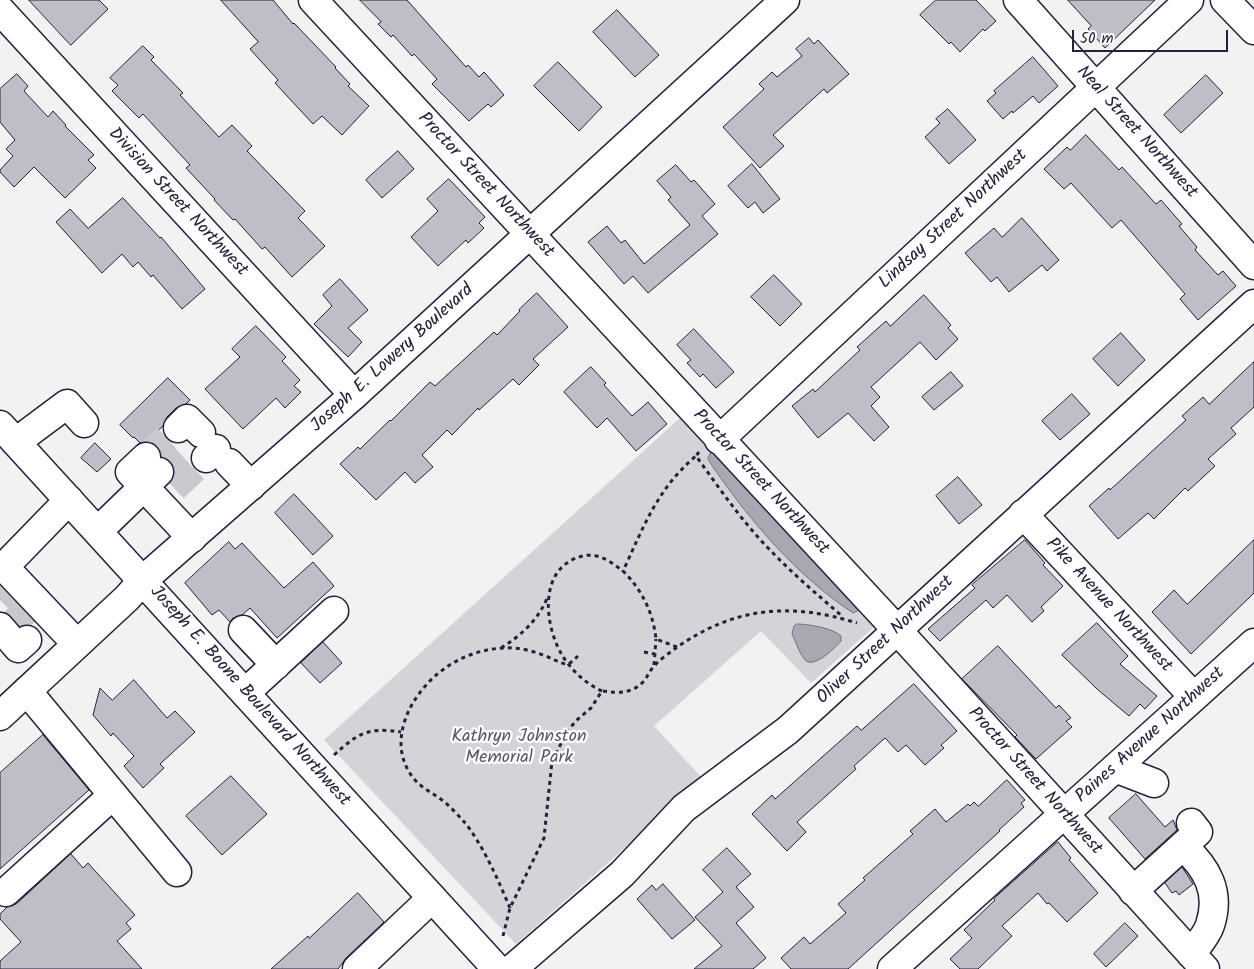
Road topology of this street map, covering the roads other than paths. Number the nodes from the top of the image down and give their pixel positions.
1 (313, 0) edge
2 (785, 0) edge
3 (1018, 0) edge
4 (1189, 0) edge
5 (1225, 0) edge
6 (0, 10) edge
7 (1254, 30) edge
8 (1096, 88) junction
9 (529, 234) junction
10 (1254, 265) edge
11 (1254, 304) edge
12 (354, 395) junction
13 (84, 423) dead end
14 (8, 434) edge
15 (710, 445) junction
16 (206, 446) dead end
17 (251, 486) junction
18 (69, 500) junction
19 (1023, 514) junction
20 (98, 531) junction
21 (192, 538) junction
22 (143, 580) junction
23 (20, 607) edge
24 (334, 610) dead end
25 (243, 630) dead end
26 (898, 631) junction
27 (1254, 643) edge
28 (77, 644) junction
29 (276, 665) junction
30 (27, 691) junction
31 (245, 693) junction
32 (1194, 697) junction
33 (0, 716) edge
34 (1115, 768) junction
35 (1154, 783) dead end
36 (113, 795) junction
37 (1063, 815) junction
38 (177, 872) dead end
39 (1133, 891) junction
40 (6, 892) dead end
41 (432, 898) junction
42 (1198, 962) edge
43 (357, 969) edge
44 (497, 969) edge
45 (512, 969) edge
46 (892, 969) edge

1 - 9 street, Proctor Street Northwest
2 - 9 street, Joseph E. Lowery Boulevard
3 - 8 street, Neal Street Northwest
4 - 8 street, Lindsay Street Northwest
5 - 7 street
6 - 12 street, Division Street Northwest
8 - 10 street, Neal Street Northwest
8 - 15 street, Lindsay Street Northwest
9 - 12 street, Joseph E. Lowery Boulevard
9 - 15 street, Proctor Street Northwest
11 - 19 street, Oliver Street Northwest
12 - 17 street, Joseph E. Lowery Boulevard
13 - 14 street
14 - 18 street, Joseph E. Boone Boulevard Northwest
15 - 26 street, Proctor Street Northwest
16 - 17 street
17 - 21 street, Joseph E. Lowery Boulevard
18 - 20 street, Joseph E. Boone Boulevard Northwest
18 - 23 street
19 - 26 street, Oliver Street Northwest
19 - 32 street, Pike Avenue Northwest
20 - 21 street
20 - 22 street, Joseph E. Boone Boulevard Northwest
21 - 22 street, Joseph E. Lowery Boulevard
22 - 28 street, Joseph E. Lowery Boulevard
22 - 31 street, Joseph E. Boone Boulevard Northwest
23 - 28 street
24 - 29 street
25 - 29 street
26 - 37 street, Proctor Street Northwest
26 - 45 street, Oliver Street Northwest
27 - 32 street, Paines Avenue Northwest
28 - 30 street, Joseph E. Lowery Boulevard
29 - 31 street
30 - 33 street, Joseph E. Lowery Boulevard
30 - 36 street
31 - 41 street, Joseph E. Boone Boulevard Northwest
32 - 34 street, Paines Avenue Northwest
34 - 35 street
34 - 37 street, Paines Avenue Northwest
36 - 38 street
36 - 40 street
37 - 39 street, Proctor Street Northwest
37 - 46 street, Paines Avenue Northwest
39 - 42 street, Proctor Street Northwest
39 - 42 street
41 - 43 street
41 - 44 street, Joseph E. Boone Boulevard Northwest

